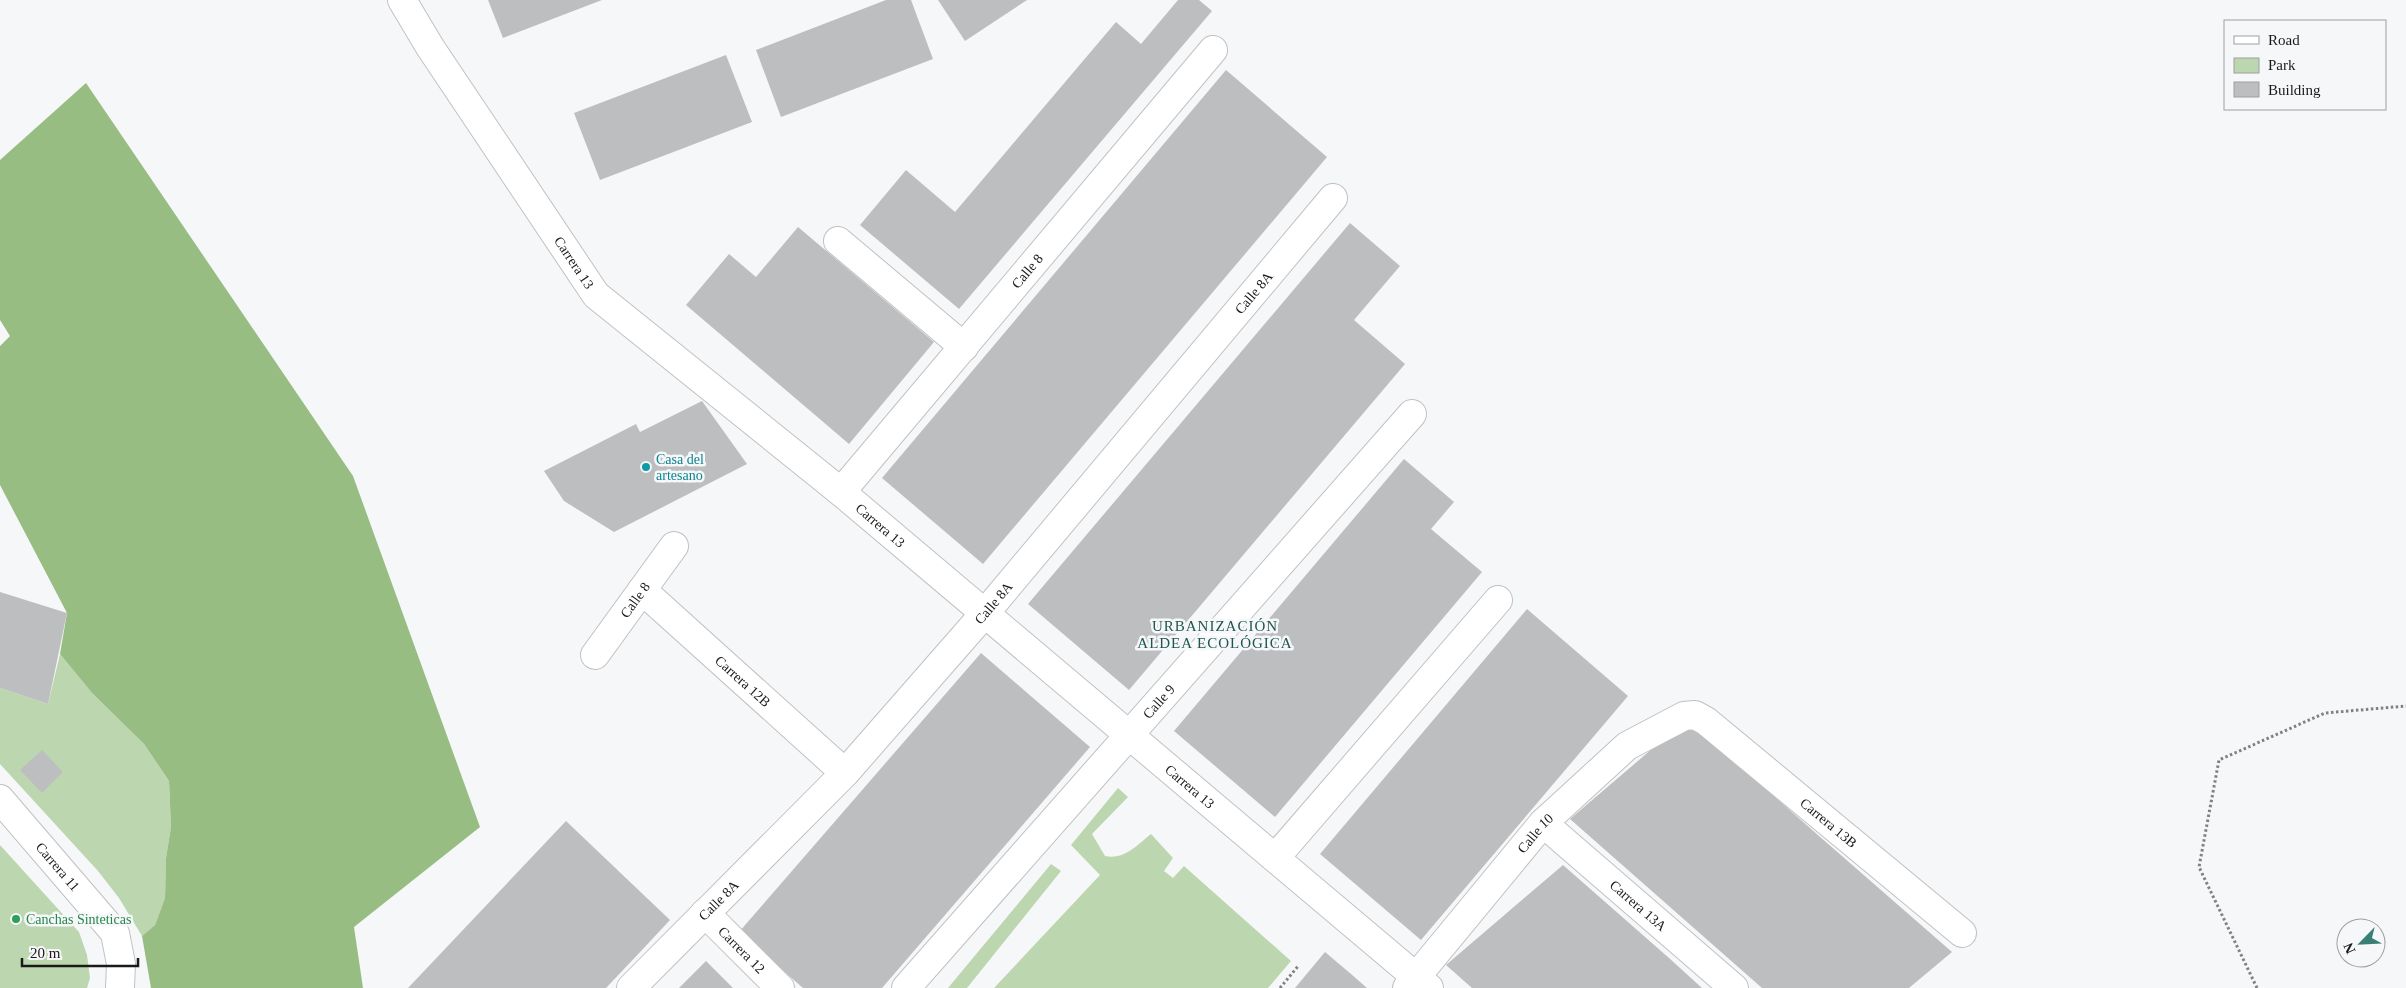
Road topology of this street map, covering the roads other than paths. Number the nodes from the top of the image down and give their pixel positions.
1 (402, 0) edge
2 (1213, 50) dead end
3 (1333, 198) dead end
4 (838, 241) dead end
5 (964, 346) junction
6 (1412, 414) dead end
7 (841, 492) junction
8 (674, 546) dead end
9 (642, 590) junction
10 (1498, 600) dead end
11 (985, 613) junction
12 (595, 655) dead end
13 (1695, 715) joint
14 (1128, 735) junction
15 (845, 773) junction
16 (0, 799) edge
17 (1542, 823) junction
18 (1275, 858) junction
19 (705, 913) junction
20 (1962, 933) dead end
21 (121, 976) edge
22 (1417, 984) edge
23 (631, 988) edge
24 (780, 988) edge
25 (906, 988) edge
26 (1734, 988) edge

1 - 7 street, Carrera 13
2 - 5 street, Calle 8
3 - 11 street, Calle 8A
4 - 5 street
5 - 7 street, Calle 8
6 - 14 street, Calle 9
7 - 11 street, Carrera 13
8 - 9 street, Calle 8
9 - 12 street, Calle 8
9 - 15 street, Carrera 12B
10 - 18 street
11 - 14 street, Carrera 13
11 - 15 street, Calle 8A
13 - 17 street, Calle 10
13 - 20 street, Carrera 13B
14 - 18 street, Carrera 13
14 - 25 street, Calle 9
15 - 19 street, Calle 8A
16 - 21 street, Carrera 11
17 - 22 street, Calle 10
17 - 26 street, Carrera 13A
18 - 22 street, Carrera 13
19 - 23 street, Calle 8A
19 - 24 street, Carrera 12

